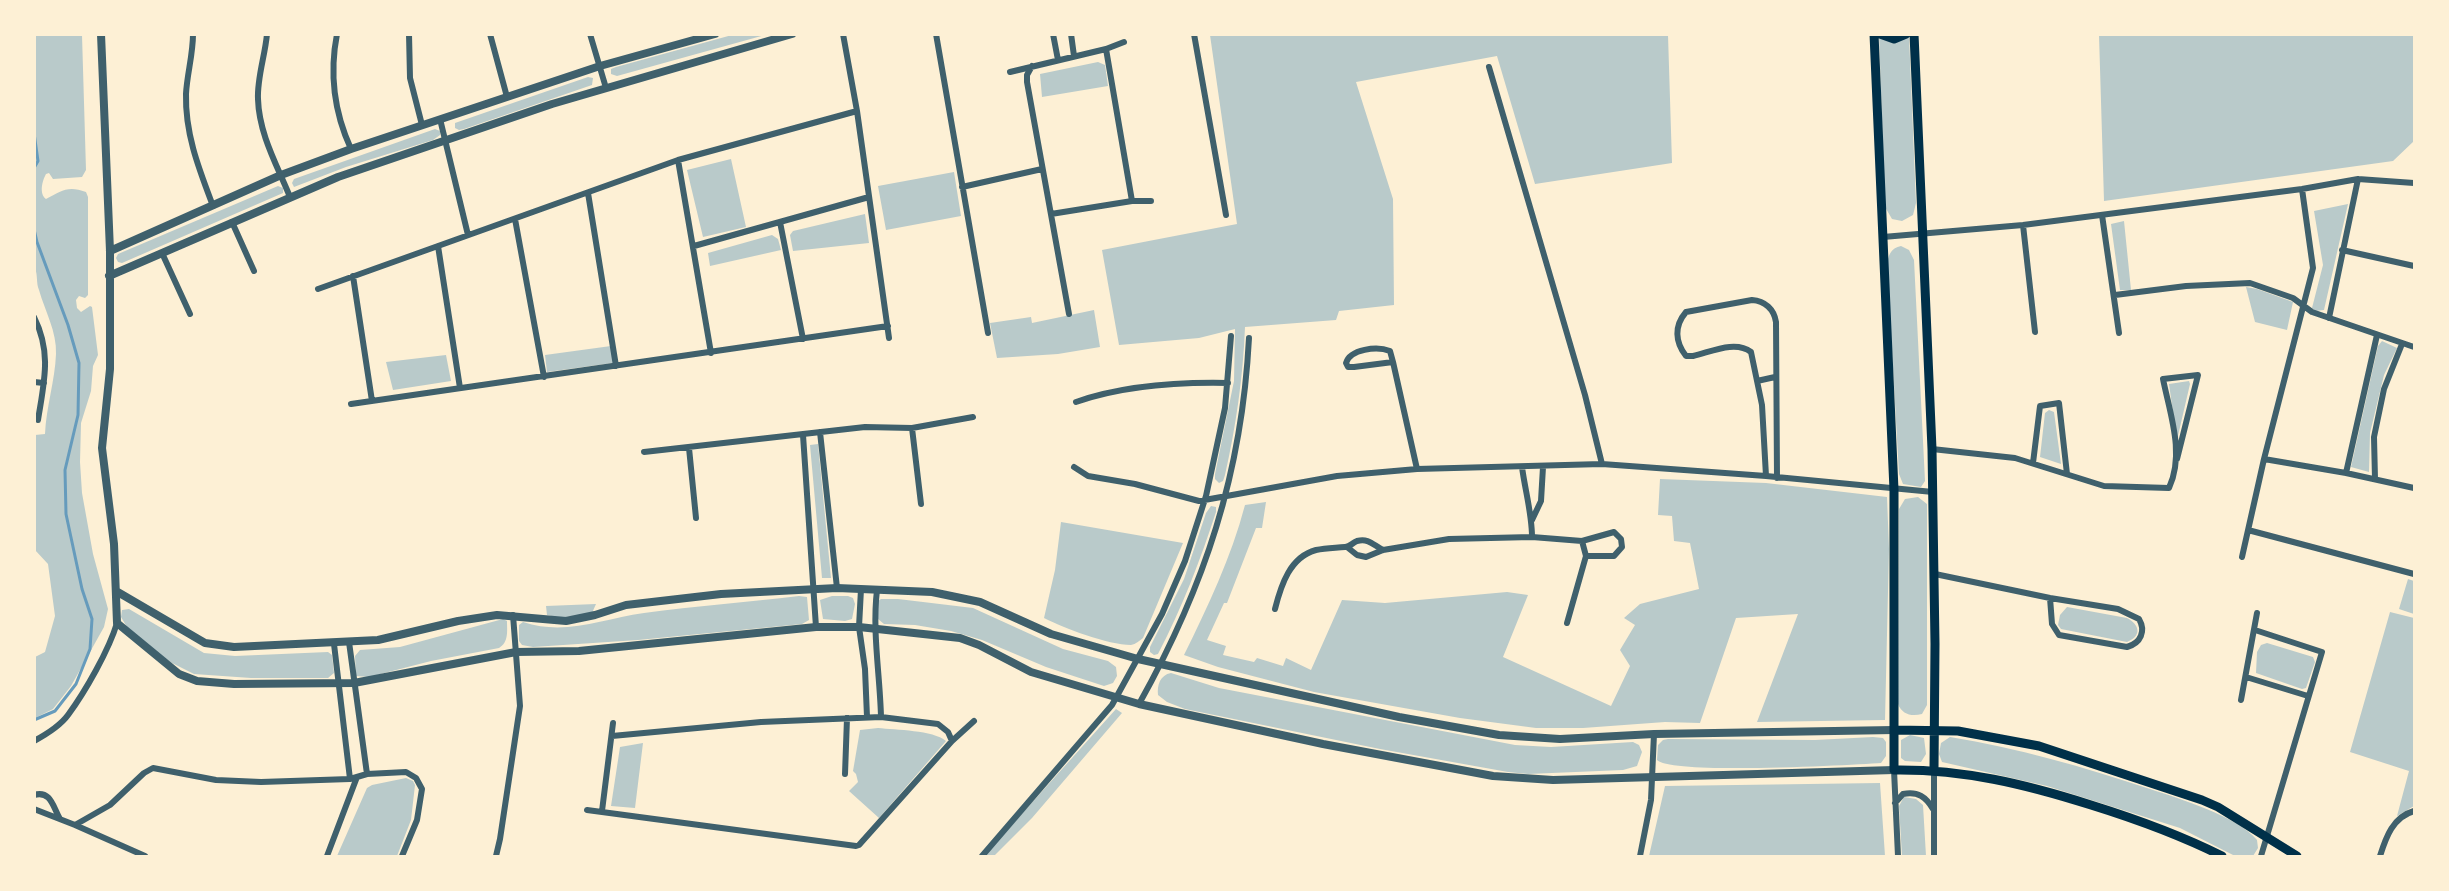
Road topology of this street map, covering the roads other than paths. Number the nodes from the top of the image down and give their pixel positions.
1 (101, 34) edge
2 (193, 34) edge
3 (267, 34) edge
4 (337, 34) edge
5 (409, 34) edge
6 (490, 34) edge
7 (590, 34) edge
8 (715, 34) edge
9 (792, 34) edge
10 (843, 34) edge
11 (936, 34) edge
12 (1053, 34) edge
13 (1071, 34) edge
14 (1194, 34) edge
15 (1874, 34) edge
16 (1880, 34) edge
17 (1906, 34) edge
18 (1914, 34) edge
19 (1124, 42) dead end
20 (1106, 50) junction
21 (1074, 56) junction
22 (1058, 60) junction
23 (600, 66) junction
24 (1032, 66) junction
25 (1489, 67) dead end
26 (1010, 72) dead end
27 (606, 88) junction
28 (507, 97) junction
29 (857, 111) junction
30 (440, 119) junction
31 (422, 125) junction
32 (446, 142) junction
33 (351, 149) junction
34 (678, 160) junction
35 (1042, 169) junction
36 (281, 175) junction
37 (2358, 179) junction
38 (2415, 183) edge
39 (962, 187) junction
40 (2302, 189) junction
41 (588, 193) junction
42 (290, 197) junction
43 (869, 197) junction
44 (1132, 201) junction
45 (1151, 201) dead end
46 (213, 206) junction
47 (1051, 214) junction
48 (1226, 215) dead end
49 (2102, 215) junction
50 (515, 219) junction
51 (232, 222) junction
52 (780, 222) junction
53 (2023, 225) junction
54 (1923, 234) junction
55 (468, 235) junction
56 (1883, 237) junction
57 (438, 246) junction
58 (694, 246) junction
59 (2342, 250) junction
60 (111, 251) junction
61 (162, 253) junction
62 (2415, 266) edge
63 (254, 271) dead end
64 (109, 276) junction
65 (353, 276) junction
66 (318, 289) dead end
67 (2115, 295) junction
68 (2302, 305) junction
69 (190, 314) dead end
70 (1069, 315) dead end
71 (34, 317) edge
72 (2329, 318) junction
73 (888, 327) junction
74 (2035, 332) dead end
75 (988, 333) dead end
76 (2119, 333) dead end
77 (2377, 335) junction
78 (1231, 336) dead end
79 (890, 338) dead end
80 (1249, 338) dead end
81 (803, 339) junction
82 (2402, 344) junction
83 (2415, 347) edge
84 (711, 353) junction
85 (1393, 362) junction
86 (616, 366) junction
87 (544, 376) junction
88 (1775, 377) junction
89 (1757, 381) junction
90 (34, 382) edge
91 (44, 383) junction
92 (1228, 383) junction
93 (460, 388) junction
94 (372, 401) junction
95 (1076, 402) dead end
96 (351, 404) dead end
97 (973, 417) dead end
98 (38, 420) dead end
99 (912, 428) junction
100 (820, 432) junction
101 (803, 435) junction
102 (689, 448) junction
103 (1932, 449) junction
104 (644, 452) dead end
105 (2178, 459) junction
106 (2264, 459) junction
107 (2033, 463) junction
108 (1602, 464) junction
109 (1074, 467) dead end
110 (1522, 467) junction
111 (1543, 467) junction
112 (1417, 470) junction
113 (2346, 473) junction
114 (2067, 474) junction
115 (1766, 476) junction
116 (1778, 478) junction
117 (2375, 479) junction
118 (2415, 488) edge
119 (1894, 490) junction
120 (1933, 492) junction
121 (1227, 495) junction
122 (1205, 500) junction
123 (921, 504) dead end
124 (696, 518) dead end
125 (1532, 520) junction
126 (2248, 530) junction
127 (1532, 537) junction
128 (1582, 541) junction
129 (1347, 547) junction
130 (1383, 550) junction
131 (1586, 556) junction
132 (2242, 557) dead end
133 (1935, 574) junction
134 (2415, 574) edge
135 (837, 588) junction
136 (814, 589) junction
137 (861, 589) junction
138 (877, 590) junction
139 (116, 591) junction
140 (2050, 598) junction
141 (1275, 609) dead end
142 (2257, 613) dead end
143 (513, 615) junction
144 (117, 623) junction
145 (1567, 623) dead end
146 (816, 627) junction
147 (859, 627) junction
148 (875, 629) junction
149 (2255, 630) junction
150 (349, 642) junction
151 (334, 644) junction
152 (516, 652) junction
153 (1138, 659) junction
154 (1161, 665) junction
155 (865, 669) junction
156 (880, 669) junction
157 (2246, 677) junction
158 (354, 683) junction
159 (338, 684) junction
160 (2308, 696) junction
161 (1116, 697) junction
162 (2241, 700) dead end
163 (1139, 704) junction
164 (867, 717) junction
165 (881, 717) junction
166 (847, 718) junction
167 (974, 721) dead end
168 (613, 723) dead end
169 (1894, 730) junction
170 (1934, 730) junction
171 (1654, 734) junction
172 (612, 736) junction
173 (34, 741) edge
174 (952, 741) junction
175 (1934, 769) junction
176 (1894, 770) junction
177 (367, 774) junction
178 (845, 774) dead end
179 (1653, 777) junction
180 (354, 778) junction
181 (34, 795) edge
182 (1895, 804) junction
183 (34, 809) edge
184 (587, 810) dead end
185 (1934, 810) junction
186 (602, 811) junction
187 (2415, 811) edge
188 (60, 819) junction
189 (75, 825) junction
190 (2268, 838) junction
191 (145, 856) edge
192 (327, 856) edge
193 (402, 856) edge
194 (496, 856) edge
195 (982, 856) edge
196 (1640, 856) edge
197 (1898, 856) edge
198 (1934, 856) edge
199 (2222, 856) edge
200 (2261, 856) edge
201 (2297, 856) edge
202 (2380, 856) edge

1 - 60 street
2 - 46 street
3 - 36 street
4 - 33 street
5 - 31 street
6 - 28 street
7 - 23 street
8 - 23 street
9 - 27 street
10 - 29 street
11 - 39 street
12 - 22 street
13 - 21 street
14 - 48 street
15 - 56 main road
16 - 17 main road
18 - 54 main road
19 - 20 street
20 - 21 street
20 - 44 street
21 - 22 street
22 - 24 street
23 - 27 street
23 - 28 street
24 - 26 street
24 - 35 street
25 - 108 street
27 - 32 street
28 - 30 street
29 - 34 street
29 - 43 street
30 - 31 street
30 - 32 street
31 - 33 street
32 - 42 street
32 - 55 street
33 - 36 street
34 - 41 street
34 - 58 street
35 - 39 street
35 - 47 street
36 - 42 street
36 - 46 street
37 - 38 street
37 - 40 street
37 - 59 street
39 - 75 street
40 - 49 street
40 - 68 street
41 - 50 street
41 - 86 street
42 - 51 street
43 - 52 street
43 - 73 street
44 - 45 street
44 - 47 street
46 - 60 street
47 - 70 street
49 - 53 street
49 - 67 street
50 - 55 street
50 - 87 street
51 - 61 street
51 - 63 street
52 - 58 street
52 - 81 street
53 - 54 street
53 - 74 street
54 - 56 street
54 - 103 main road
55 - 57 street
56 - 119 main road
57 - 65 street
57 - 93 street
58 - 84 street
59 - 62 street
59 - 72 street
60 - 64 street
61 - 64 street
61 - 69 street
64 - 139 street
65 - 66 street
65 - 94 street
67 - 68 street
67 - 76 street
68 - 72 street
68 - 106 street
71 - 91 street
72 - 77 street
73 - 79 street
73 - 81 street
77 - 82 street
77 - 113 street
78 - 92 street
80 - 121 street
81 - 84 street
82 - 83 street
82 - 117 street
84 - 86 street
85 - 85 street
85 - 112 street
86 - 87 street
87 - 93 street
88 - 89 street
88 - 89 street
88 - 116 street
89 - 115 street
90 - 91 street
91 - 98 street
92 - 95 street
92 - 122 street
93 - 94 street
94 - 96 street
97 - 99 street
99 - 100 street
99 - 123 street
100 - 101 street
100 - 135 street
101 - 102 street
101 - 136 street
102 - 104 street
102 - 124 street
103 - 107 street
103 - 120 main road
105 - 105 street
105 - 114 street
106 - 113 street
106 - 126 street
107 - 114 street
107 - 114 street
108 - 111 street
108 - 115 street
109 - 122 street
110 - 111 street
110 - 112 street
110 - 125 street
111 - 125 street
112 - 121 street
113 - 117 street
115 - 116 street
116 - 119 street
117 - 118 street
119 - 120 street
119 - 169 main road
120 - 133 main road
121 - 122 street
121 - 154 street
122 - 153 street
125 - 127 street
126 - 132 street
126 - 134 street
127 - 128 street
127 - 130 street
128 - 131 street
128 - 131 street
129 - 130 street
129 - 130 street
129 - 141 street
131 - 145 street
133 - 140 street
133 - 170 main road
135 - 136 street
135 - 137 street
136 - 143 street
136 - 146 street
137 - 138 street
137 - 147 street
138 - 148 street
138 - 153 street
139 - 144 street
139 - 151 street
140 - 140 street
142 - 149 street
143 - 150 street
143 - 152 street
144 - 159 street
144 - 173 street
146 - 147 street
146 - 152 street
147 - 148 street
147 - 155 street
148 - 156 street
148 - 161 street
149 - 157 street
149 - 160 street
150 - 151 street
150 - 158 street
151 - 159 street
152 - 158 street
152 - 194 street
153 - 154 street
153 - 161 street
154 - 163 street
154 - 171 street
155 - 156 street
155 - 164 street
156 - 165 street
157 - 160 street
157 - 162 street
158 - 159 street
158 - 177 street
159 - 180 street
160 - 190 street
161 - 163 street
161 - 195 street
163 - 179 street
164 - 165 street
164 - 166 street
165 - 174 street
166 - 172 street
166 - 178 street
167 - 174 street
168 - 172 street
169 - 170 main road
169 - 171 street
169 - 176 main road
170 - 175 main road
170 - 190 main road
171 - 179 street
172 - 186 street
174 - 186 street
175 - 176 main road
175 - 185 street
175 - 199 main road
176 - 179 street
176 - 182 street
177 - 180 street
177 - 193 street
179 - 196 street
180 - 189 street
180 - 192 street
181 - 188 street
182 - 185 street
182 - 197 street
183 - 188 street
184 - 186 street
185 - 198 street
187 - 202 street
188 - 189 street
189 - 191 street
190 - 200 street
190 - 201 main road

